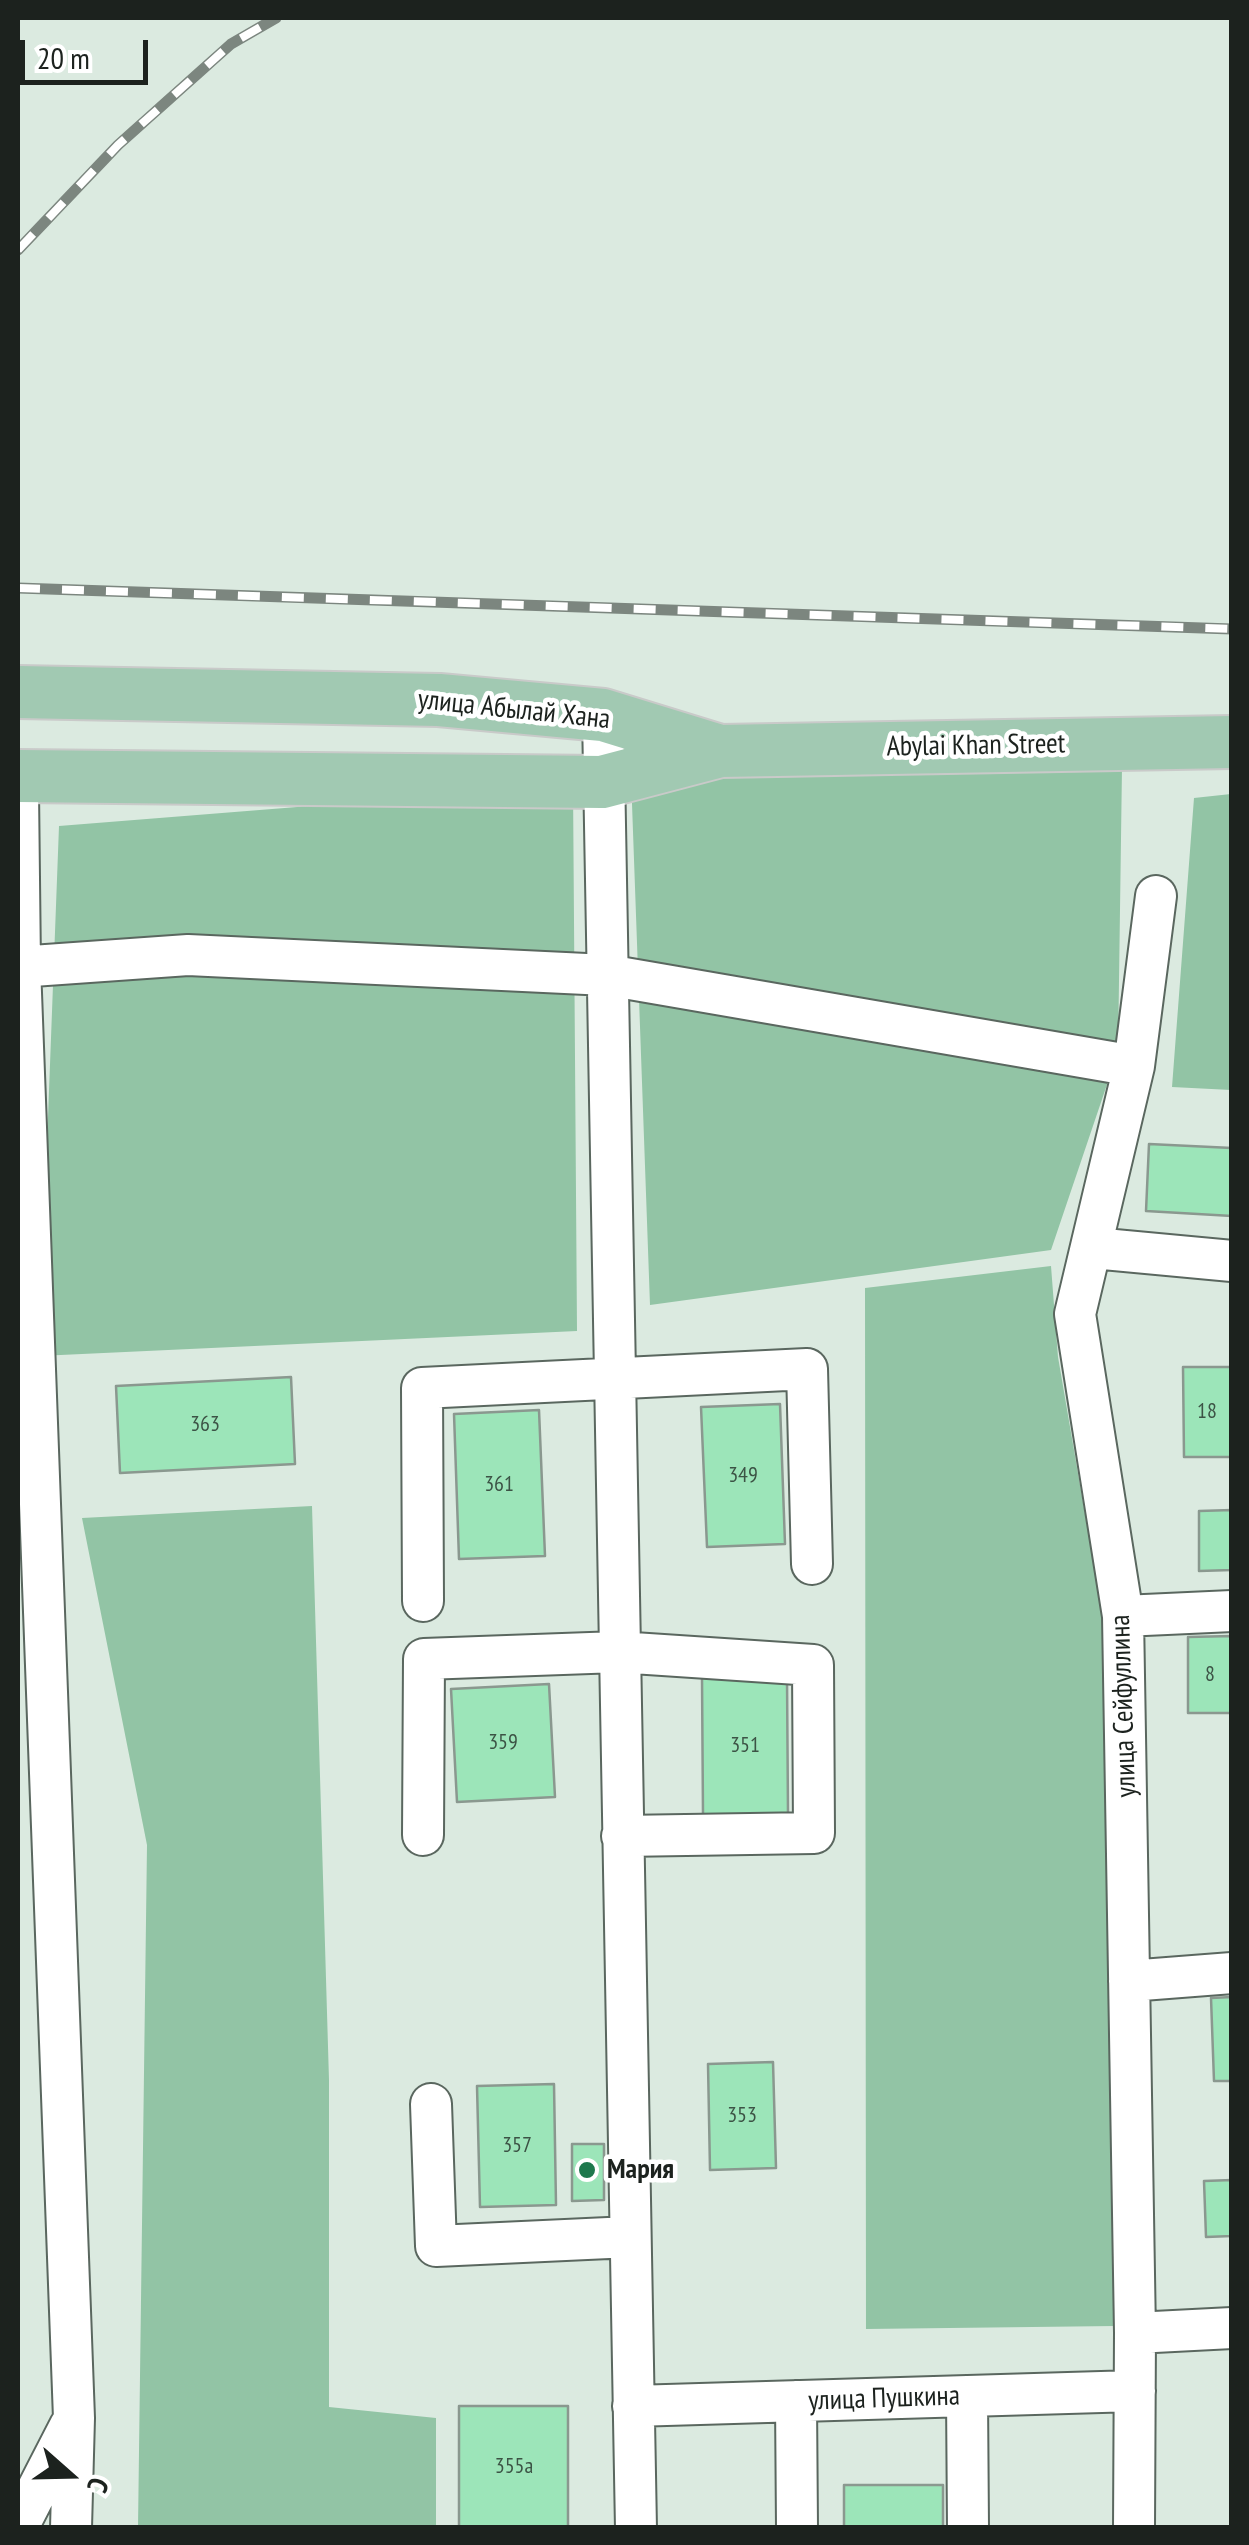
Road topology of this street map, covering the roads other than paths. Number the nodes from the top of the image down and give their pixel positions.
1 (18, 692) edge
2 (603, 714) junction
3 (1232, 742) edge
4 (720, 752) junction
5 (18, 776) edge
6 (602, 782) junction
7 (18, 791) edge
8 (1156, 896) dead end
9 (19, 967) edge
10 (607, 975) junction
11 (1134, 1066) junction
12 (1093, 1248) junction
13 (1232, 1261) edge
14 (612, 1380) junction
15 (812, 1564) dead end
16 (423, 1600) dead end
17 (1232, 1610) edge
18 (1123, 1616) junction
19 (618, 1652) junction
20 (423, 1835) dead end
21 (622, 1836) junction
22 (1232, 1973) edge
23 (1129, 1980) junction
24 (431, 2104) dead end
25 (630, 2236) junction
26 (1232, 2328) edge
27 (1136, 2333) junction
28 (1135, 2391) junction
29 (967, 2396) junction
30 (796, 2401) junction
31 (633, 2406) junction
32 (74, 2418) junction
33 (18, 2527) edge
34 (70, 2528) edge
35 (636, 2528) edge
36 (797, 2528) edge
37 (968, 2528) edge
38 (1134, 2528) edge

1 - 2 main road, улица Абылай Хана
2 - 4 main road, улица Абылай Хана
2 - 6 street
3 - 4 main road, Abylai Khan Street
4 - 6 main road
5 - 6 main road
6 - 10 street
7 - 9 street
8 - 11 street, улица Сейфуллина
9 - 10 street
9 - 32 street
10 - 11 street
10 - 14 street
11 - 12 street, улица Сейфуллина
12 - 13 street
12 - 18 street, улица Сейфуллина
14 - 15 street
14 - 16 street
14 - 19 street
17 - 18 street
18 - 23 street, улица Сейфуллина
19 - 20 street
19 - 21 street
19 - 21 street
21 - 25 street
22 - 23 street
23 - 27 street, улица Сейфуллина
24 - 25 street
25 - 31 street
26 - 27 street
27 - 28 street, улица Сейфуллина
28 - 29 street, улица Пушкина
28 - 38 street, улица Сейфуллина
29 - 30 street, улица Пушкина
29 - 37 street
30 - 31 street, улица Пушкина
30 - 36 street
31 - 35 street
32 - 33 street
32 - 34 street

